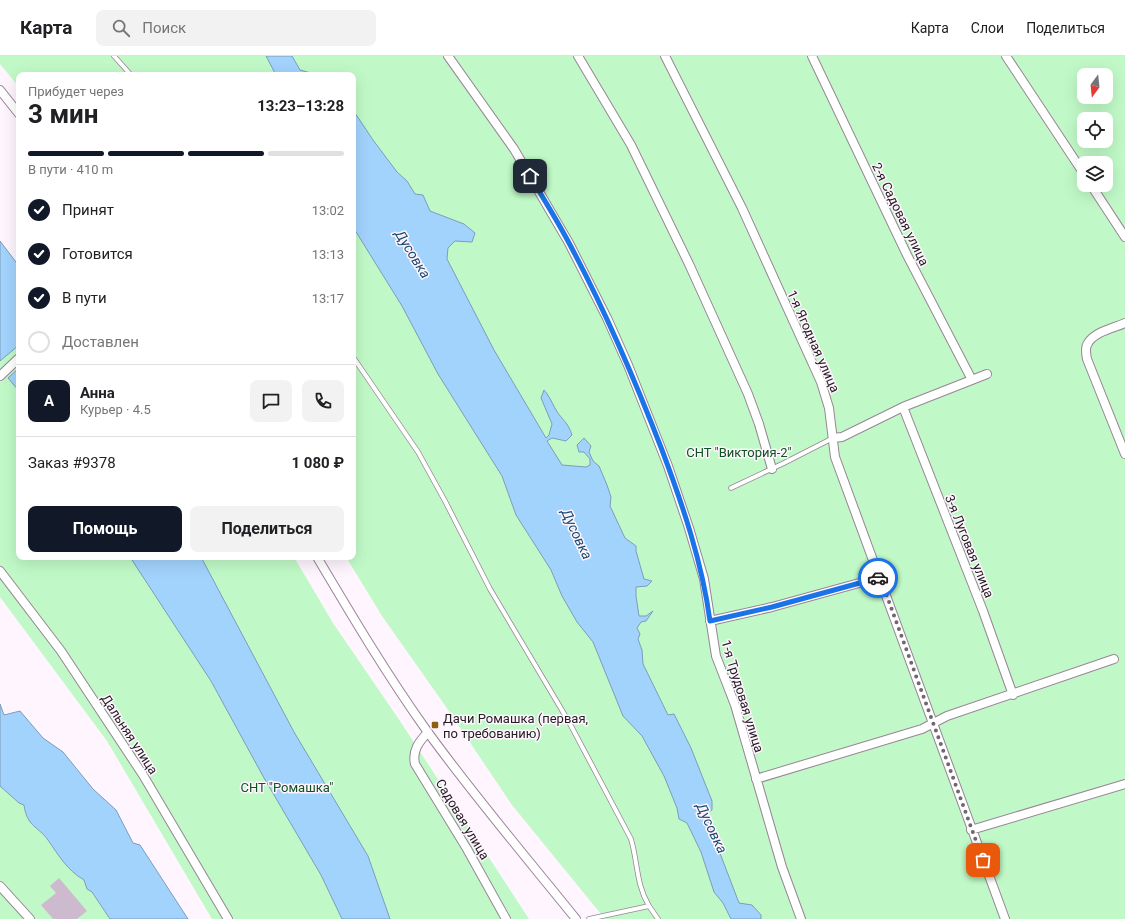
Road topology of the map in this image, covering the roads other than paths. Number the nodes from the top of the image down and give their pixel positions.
1 (114, 56) edge
2 (448, 56) edge
3 (578, 56) edge
4 (665, 56) edge
5 (812, 56) edge
6 (1006, 56) edge
7 (128, 72) edge
8 (0, 90) edge
9 (16, 110) edge
10 (1077, 163) edge
11 (1096, 192) edge
12 (1125, 237) edge
13 (1125, 323) edge
14 (16, 361) edge
15 (356, 361) edge
16 (987, 374) dead end
17 (0, 376) edge
18 (972, 380) junction
19 (904, 407) junction
20 (833, 438) junction
21 (1122, 438) edge
22 (1125, 454) edge
23 (772, 469) junction
24 (731, 488) dead end
25 (319, 560) edge
26 (0, 571) edge
27 (880, 577) junction
28 (710, 621) junction
29 (1114, 659) dead end
30 (1013, 694) junction
31 (934, 722) junction
32 (428, 732) junction
33 (756, 779) junction
34 (1125, 784) edge
35 (972, 830) junction
36 (0, 886) edge
37 (649, 906) junction
38 (30, 919) edge
39 (228, 919) edge
40 (506, 919) edge
41 (576, 919) edge
42 (589, 919) edge
43 (658, 919) edge
44 (801, 919) edge
45 (1005, 919) edge

1 - 7 lane
2 - 28 street, 1-я Трудовая улица
3 - 23 street
4 - 20 street, 1-я Ягодная улица
5 - 18 street, 2-я Садовая улица
6 - 10 street
8 - 9 street
11 - 12 street
13 - 21 street
14 - 17 street
15 - 37 lane
16 - 18 street
18 - 19 street
19 - 20 street
19 - 30 street, 3-я Луговая улица
20 - 23 lane
20 - 27 street, 1-я Ягодная улица
21 - 22 street
23 - 24 lane
25 - 32 street
26 - 39 street, Дальняя улица
27 - 28 street
27 - 31 street, 1-я Ягодная улица
28 - 33 street, 1-я Трудовая улица
29 - 30 street
30 - 31 street
31 - 33 street
31 - 35 street, 1-я Ягодная улица
32 - 40 street, Садовая улица
32 - 41 street
33 - 44 street, 1-я Трудовая улица
34 - 35 street
35 - 45 street, 1-я Ягодная улица
36 - 38 street
37 - 42 lane
37 - 43 lane

